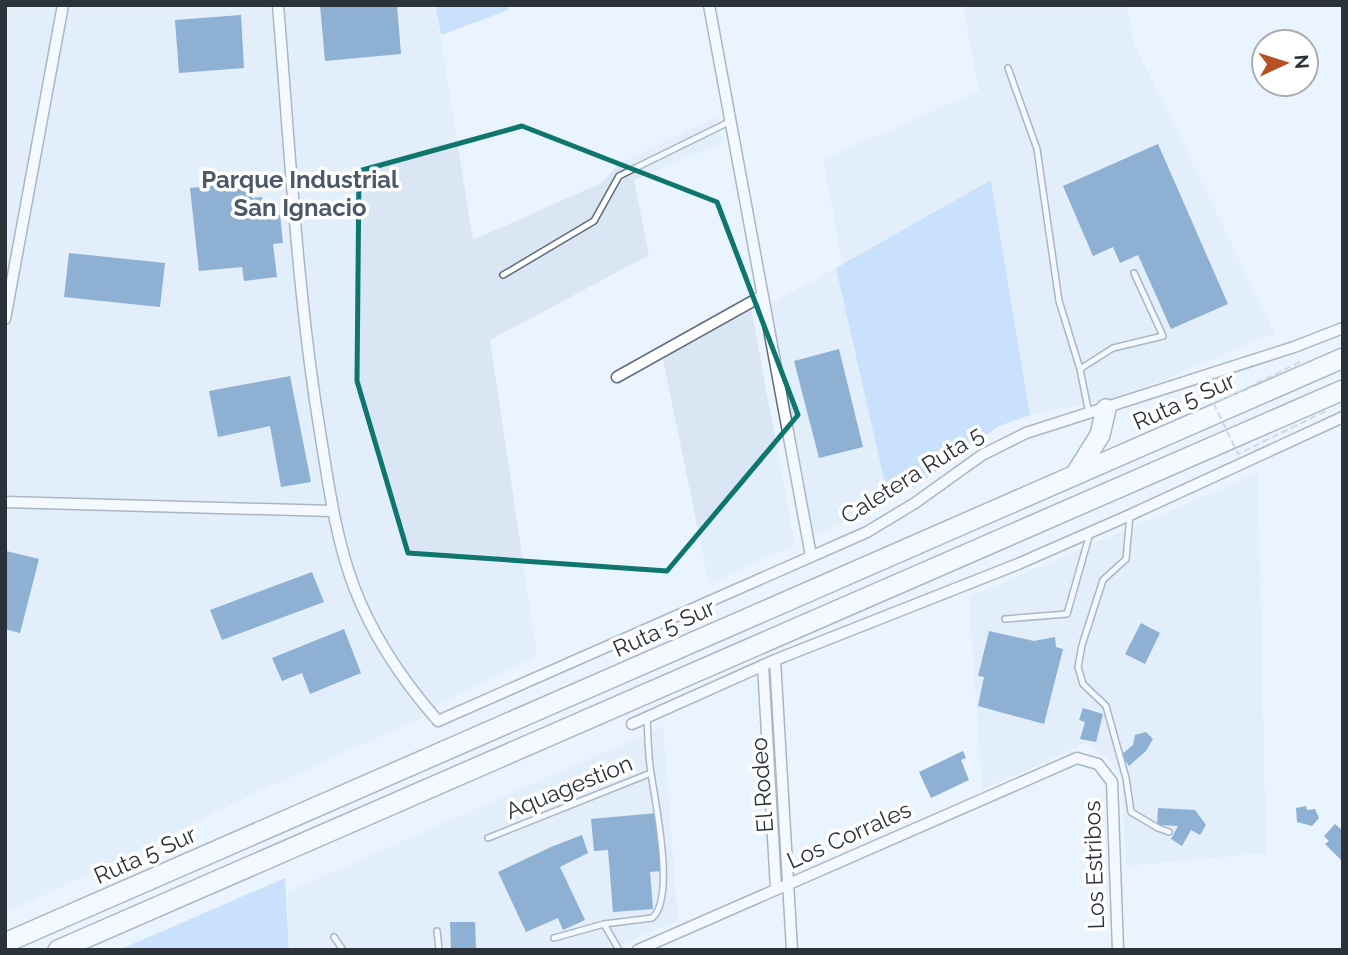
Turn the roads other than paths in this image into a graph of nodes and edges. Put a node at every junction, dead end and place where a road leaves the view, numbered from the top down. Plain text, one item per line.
1 (63, 5) edge
2 (278, 5) edge
3 (709, 5) edge
4 (1008, 68) dead end
5 (730, 122) junction
6 (1134, 272) dead end
7 (503, 275) dead end
8 (762, 296) junction
9 (5, 319) edge
10 (1343, 328) edge
11 (1343, 358) edge
12 (1080, 369) junction
13 (617, 377) dead end
14 (1343, 390) edge
15 (1098, 411) junction
16 (1343, 417) edge
17 (1075, 475) junction
18 (5, 502) edge
19 (332, 511) junction
20 (1130, 516) junction
21 (1090, 533) junction
22 (811, 556) junction
23 (1005, 619) dead end
24 (775, 660) junction
25 (763, 666) junction
26 (647, 717) junction
27 (632, 724) dead end
28 (1077, 758) joint
29 (651, 773) junction
30 (1169, 832) dead end
31 (488, 838) dead end
32 (789, 884) junction
33 (776, 889) junction
34 (604, 924) junction
35 (438, 931) dead end
36 (334, 937) dead end
37 (554, 938) dead end
38 (5, 943) edge
39 (58, 950) edge
40 (343, 950) edge
41 (439, 950) edge
42 (619, 950) edge
43 (638, 950) edge
44 (792, 950) edge
45 (1118, 950) edge

1 - 9 street
2 - 19 street
3 - 5 street
4 - 12 lane
5 - 7 lane
5 - 8 street
6 - 12 lane
8 - 13 street
8 - 22 street
10 - 15 street, Caletera Ruta 5
11 - 17 highway, Ruta 5 Sur
12 - 15 lane
14 - 39 highway
15 - 17 highway
15 - 22 street, Caletera Ruta 5
16 - 20 street
17 - 38 highway, Ruta 5 Sur
18 - 19 street
19 - 22 street, Caletera Ruta 5
20 - 21 street
20 - 30 lane
21 - 23 lane
21 - 24 street
24 - 25 street
24 - 32 street, El Rodeo
25 - 26 street
25 - 33 street, El Rodeo
26 - 27 street
26 - 29 lane, Aquagestion
28 - 32 street, Los Corrales
28 - 45 street, Los Estribos
29 - 31 lane, Aquagestion
29 - 34 lane
32 - 33 street, Los Corrales
32 - 44 street, El Rodeo
33 - 43 street, Los Corrales
34 - 37 lane
34 - 42 lane
35 - 41 lane
36 - 40 lane

